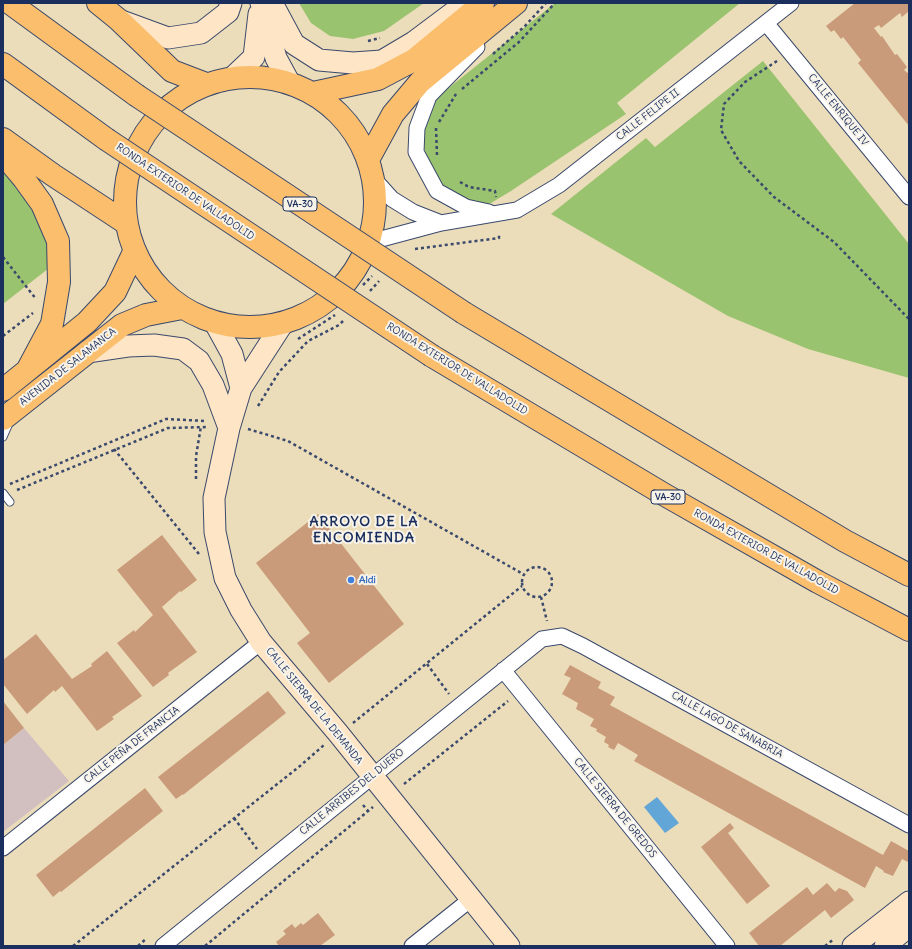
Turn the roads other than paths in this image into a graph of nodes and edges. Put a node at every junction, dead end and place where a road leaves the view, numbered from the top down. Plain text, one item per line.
1 (10, 3) edge
2 (98, 3) edge
3 (231, 3) edge
4 (260, 3) edge
5 (272, 3) edge
6 (466, 3) edge
7 (483, 3) edge
8 (516, 3) edge
9 (520, 3) edge
10 (791, 3) edge
11 (119, 20) junction
12 (766, 23) junction
13 (3, 64) edge
14 (234, 77) junction
15 (289, 82) junction
16 (206, 84) junction
17 (313, 93) junction
18 (3, 139) edge
19 (3, 154) edge
20 (368, 158) junction
21 (374, 179) junction
22 (909, 197) edge
23 (497, 214) junction
24 (126, 223) junction
25 (441, 223) junction
26 (370, 242) junction
27 (134, 252) junction
28 (182, 308) junction
29 (215, 323) junction
30 (284, 323) junction
31 (87, 352) junction
32 (28, 369) junction
33 (241, 388) junction
34 (3, 390) edge
35 (9, 414) edge
36 (236, 428) junction
37 (3, 437) edge
38 (4, 494) edge
39 (10, 502) dead end
40 (909, 575) edge
41 (909, 630) edge
42 (546, 638) joint
43 (261, 642) junction
44 (503, 670) junction
45 (372, 777) junction
46 (909, 825) edge
47 (3, 848) edge
48 (471, 899) junction
49 (909, 902) edge
50 (909, 926) edge
51 (163, 946) edge
52 (412, 946) edge
53 (509, 946) edge
54 (727, 946) edge
55 (853, 946) edge
56 (885, 946) edge

1 - 40 highway, VA-30, bridge
2 - 11 highway
3 - 11 street
4 - 14 street
4 - 15 street
5 - 6 street
7 - 17 highway
8 - 20 highway
9 - 23 street, CALLE FELIPE II
10 - 12 street, CALLE FELIPE II
11 - 16 highway
12 - 22 street, CALLE ENRIQUE IV
12 - 23 street, CALLE FELIPE II
13 - 41 highway, RONDA EXTERIOR DE VALLADOLID / VA-30, bridge
14 - 15 highway
14 - 16 highway
15 - 17 highway
16 - 24 highway
17 - 20 highway
18 - 24 highway
19 - 32 highway
20 - 21 highway
21 - 25 street
21 - 26 highway
23 - 25 street, CALLE FELIPE II
24 - 27 highway
25 - 26 street, CALLE FELIPE II
26 - 30 highway
27 - 28 highway
27 - 32 highway
28 - 29 highway
28 - 31 highway, AVENIDA DE SALAMANCA
29 - 30 highway
29 - 33 street
30 - 33 street, CALLE SIERRA DE LA DEMANDA
31 - 35 highway, AVENIDA DE SALAMANCA
31 - 36 street
32 - 34 highway
33 - 36 street, CALLE SIERRA DE LA DEMANDA
35 - 37 lane
36 - 43 street, CALLE SIERRA DE LA DEMANDA
38 - 39 lane
42 - 44 street, CALLE ARRIBES DEL DUERO
42 - 46 street, CALLE LAGO DE SANABRIA
43 - 45 street, CALLE SIERRA DE LA DEMANDA
43 - 47 street, CALLE PEÑA DE FRANCIA
44 - 45 street, CALLE ARRIBES DEL DUERO
44 - 54 street, CALLE SIERRA DE GREDOS
45 - 48 street, CALLE SIERRA DE LA DEMANDA
45 - 51 street, CALLE ARRIBES DEL DUERO
48 - 52 street
48 - 53 street, CALLE SIERRA DE LA DEMANDA
49 - 55 street
50 - 56 street

